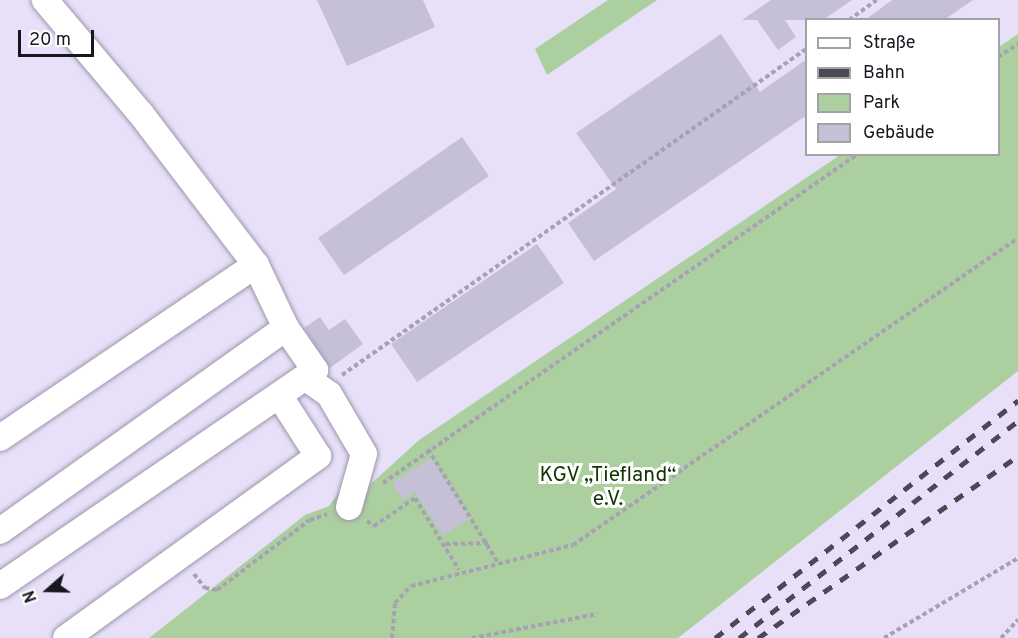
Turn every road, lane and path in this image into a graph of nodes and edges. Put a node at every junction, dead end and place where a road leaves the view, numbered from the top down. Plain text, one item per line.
1 (45, 0) edge
2 (877, 0) edge
3 (852, 18) edge
4 (1018, 44) edge
5 (805, 50) edge
6 (1000, 56) edge
7 (855, 156) edge
8 (1018, 237) edge
9 (256, 265) junction
10 (286, 328) junction
11 (311, 374) junction
12 (279, 395) junction
13 (0, 438) edge
14 (428, 449) junction
15 (349, 507) junction
16 (0, 531) edge
17 (490, 543) junction
18 (446, 544) junction
19 (180, 558) junction
20 (1018, 558) edge
21 (497, 561) junction
22 (459, 570) junction
23 (0, 586) edge
24 (598, 614) dead end
25 (1018, 620) edge
26 (510, 632) junction
27 (66, 638) edge
28 (392, 638) edge
29 (472, 638) edge
30 (512, 638) edge
31 (884, 638) edge
32 (1001, 638) edge

1 - 9 lane
2 - 3 path
4 - 6 path
5 - 11 path
7 - 14 path
8 - 21 path
9 - 10 lane
9 - 13 lane
10 - 11 lane
10 - 16 lane
11 - 12 lane
11 - 15 lane
12 - 19 lane
12 - 23 lane
14 - 15 path
14 - 17 path
15 - 18 path
15 - 19 path
17 - 18 path
17 - 21 path
18 - 22 path
19 - 27 lane
20 - 31 path
21 - 22 path
22 - 28 path
24 - 26 path
25 - 32 path
26 - 29 path
26 - 30 path

